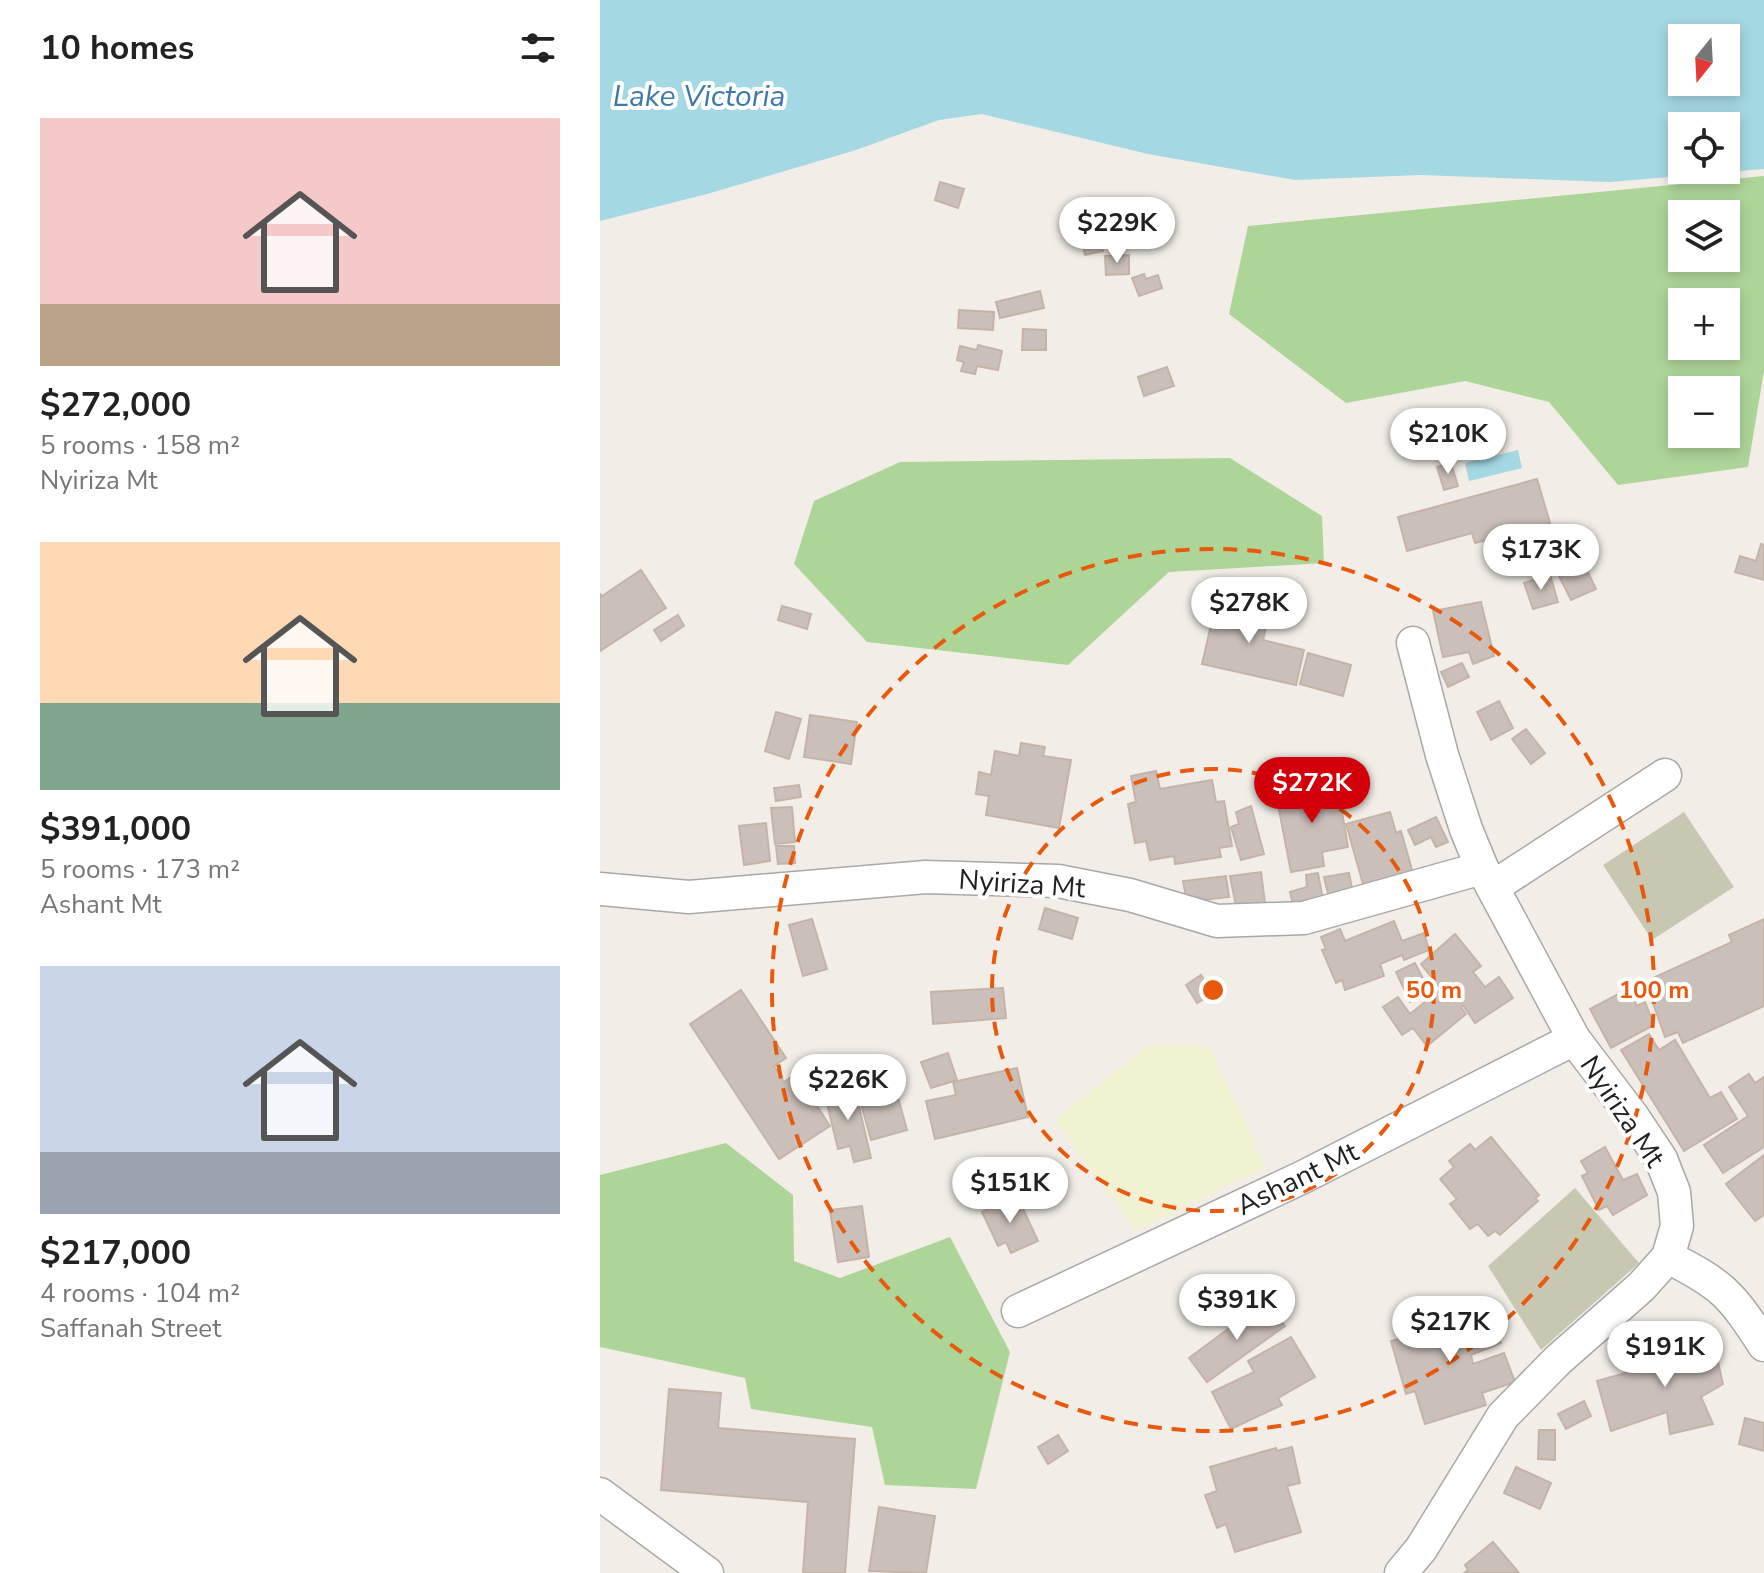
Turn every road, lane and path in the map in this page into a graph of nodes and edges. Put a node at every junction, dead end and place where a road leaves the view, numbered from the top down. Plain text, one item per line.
1 (1413, 643) dead end
2 (1665, 775) dead end
3 (1488, 878) junction
4 (600, 889) edge
5 (1574, 1039) junction
6 (1668, 1257) junction
7 (1018, 1311) dead end
8 (1764, 1345) edge
9 (600, 1494) edge
10 (707, 1573) edge
11 (1401, 1573) edge

1 - 3 street, Nyiriza Mt
2 - 3 street, Nyiriza Mt
3 - 4 street, Nyiriza Mt
3 - 5 street, Nyiriza Mt
5 - 6 street, Nyiriza Mt
5 - 7 street, Ashant Mt
6 - 8 street
6 - 11 street
9 - 10 street

